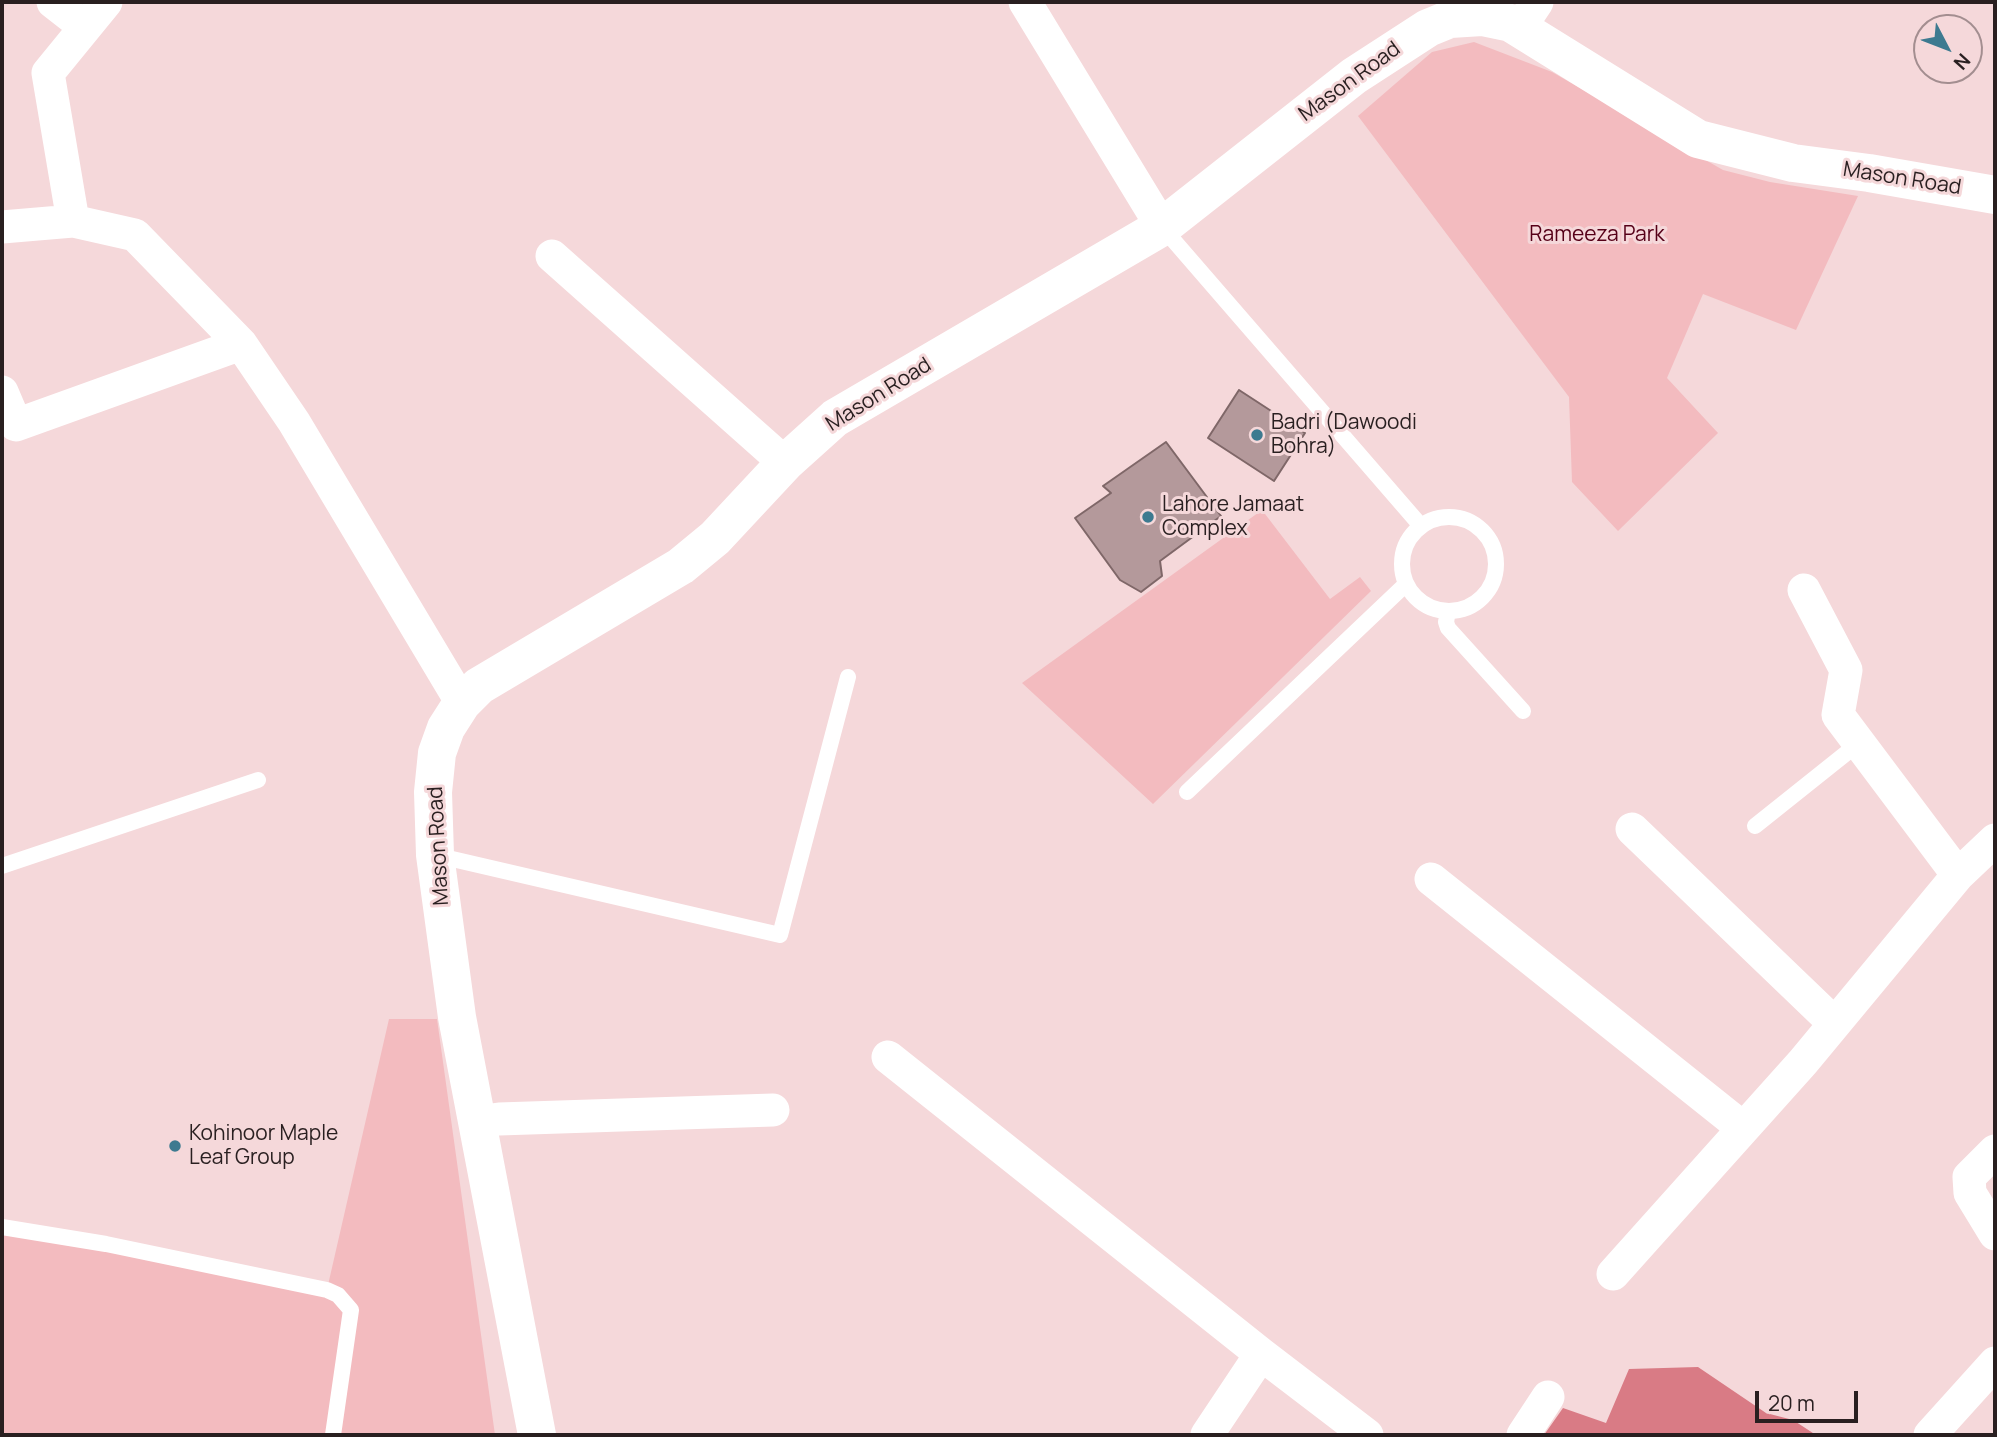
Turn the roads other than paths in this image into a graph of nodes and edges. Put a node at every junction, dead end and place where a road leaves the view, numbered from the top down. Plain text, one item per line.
1 (53, 2) edge
2 (1025, 2) edge
3 (96, 14) edge
4 (1420, 15) edge
5 (1528, 15) edge
6 (1995, 195) edge
7 (73, 221) junction
8 (2, 227) edge
9 (1162, 227) junction
10 (552, 256) dead end
11 (241, 344) junction
12 (2, 392) edge
13 (785, 463) junction
14 (1421, 526) junction
15 (1406, 584) junction
16 (1804, 590) dead end
17 (1448, 611) junction
18 (848, 677) dead end
19 (462, 703) junction
20 (1523, 711) dead end
21 (1860, 743) junction
22 (258, 780) dead end
23 (1187, 792) dead end
24 (1755, 826) dead end
25 (1632, 829) dead end
26 (1991, 854) edge
27 (435, 855) junction
28 (2, 866) edge
29 (1958, 876) junction
30 (1431, 879) dead end
31 (1835, 1023) junction
32 (888, 1057) dead end
33 (773, 1110) dead end
34 (477, 1122) junction
35 (1743, 1128) junction
36 (1995, 1151) edge
37 (2, 1227) edge
38 (1995, 1234) edge
39 (1613, 1274) dead end
40 (1261, 1354) junction
41 (1995, 1363) edge
42 (1548, 1397) dead end
43 (332, 1435) edge
44 (537, 1435) edge
45 (1207, 1435) edge
46 (1367, 1435) edge
47 (1523, 1435) edge
48 (1930, 1435) edge

1 - 3 street
2 - 9 street
3 - 7 street
4 - 5 street, Mason Road
4 - 9 street, Mason Road
5 - 6 street, Mason Road
7 - 8 street
7 - 11 street
9 - 13 street, Mason Road
9 - 14 lane
10 - 13 street
11 - 12 street
11 - 19 street
13 - 19 street, Mason Road
14 - 15 lane
14 - 17 lane
15 - 17 lane
15 - 23 lane
16 - 21 street
17 - 20 lane
18 - 27 lane
19 - 27 street, Mason Road
21 - 24 lane
21 - 29 street
22 - 28 lane
25 - 31 street
26 - 29 street
27 - 34 street, Mason Road
29 - 31 street
30 - 35 street
31 - 35 street
32 - 40 street
33 - 34 street
34 - 44 street, Mason Road
35 - 39 street
36 - 38 street
37 - 43 lane
40 - 45 street
40 - 46 street
41 - 48 street
42 - 47 street

